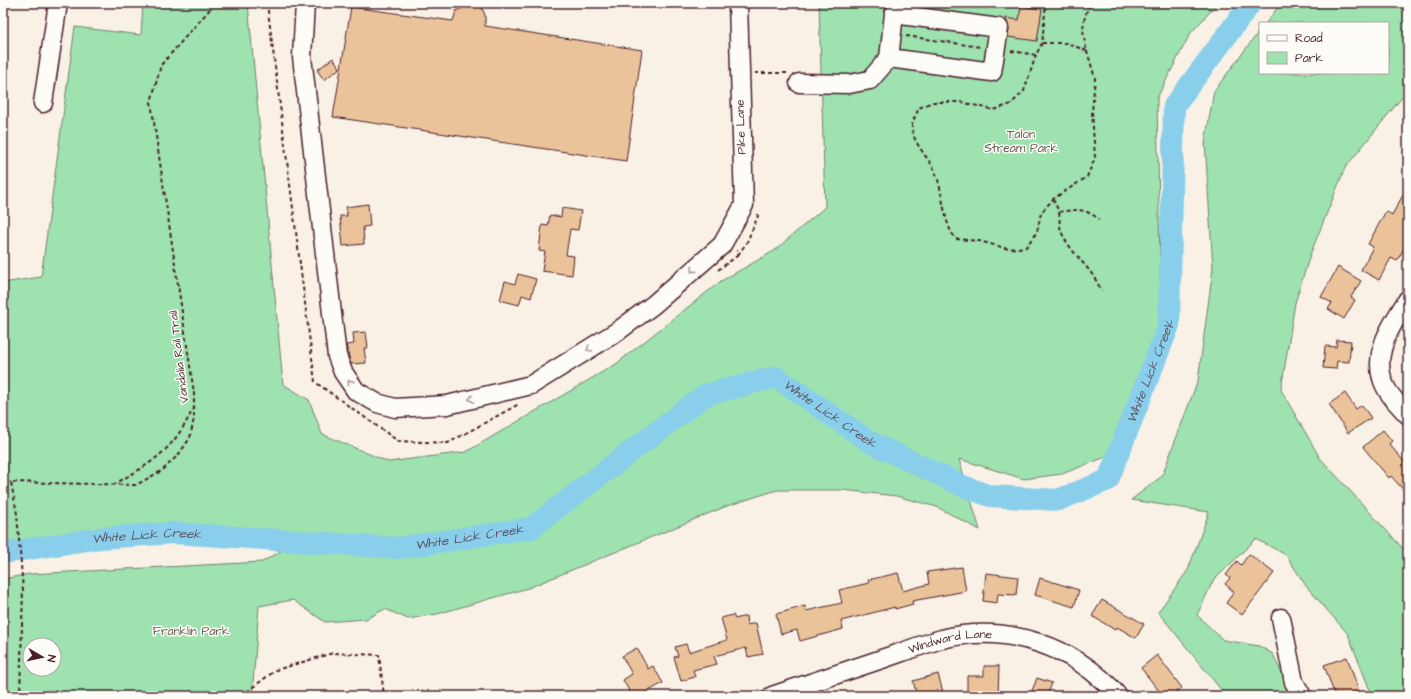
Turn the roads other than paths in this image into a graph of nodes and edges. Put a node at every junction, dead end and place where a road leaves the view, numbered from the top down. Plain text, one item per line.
1 (58, 3) edge
2 (305, 3) edge
3 (738, 3) edge
4 (889, 58) junction
5 (799, 83) dead end
6 (43, 103) dead end
7 (1408, 299) edge
8 (1408, 415) edge
9 (1281, 618) dead end
10 (772, 696) edge
11 (1118, 696) edge
12 (1302, 696) edge

1 - 6 street
3 -> 2 street, Pike Lane
4 - 4 street
4 - 5 street
7 - 8 street
9 - 12 street
10 - 11 street, Windward Lane

